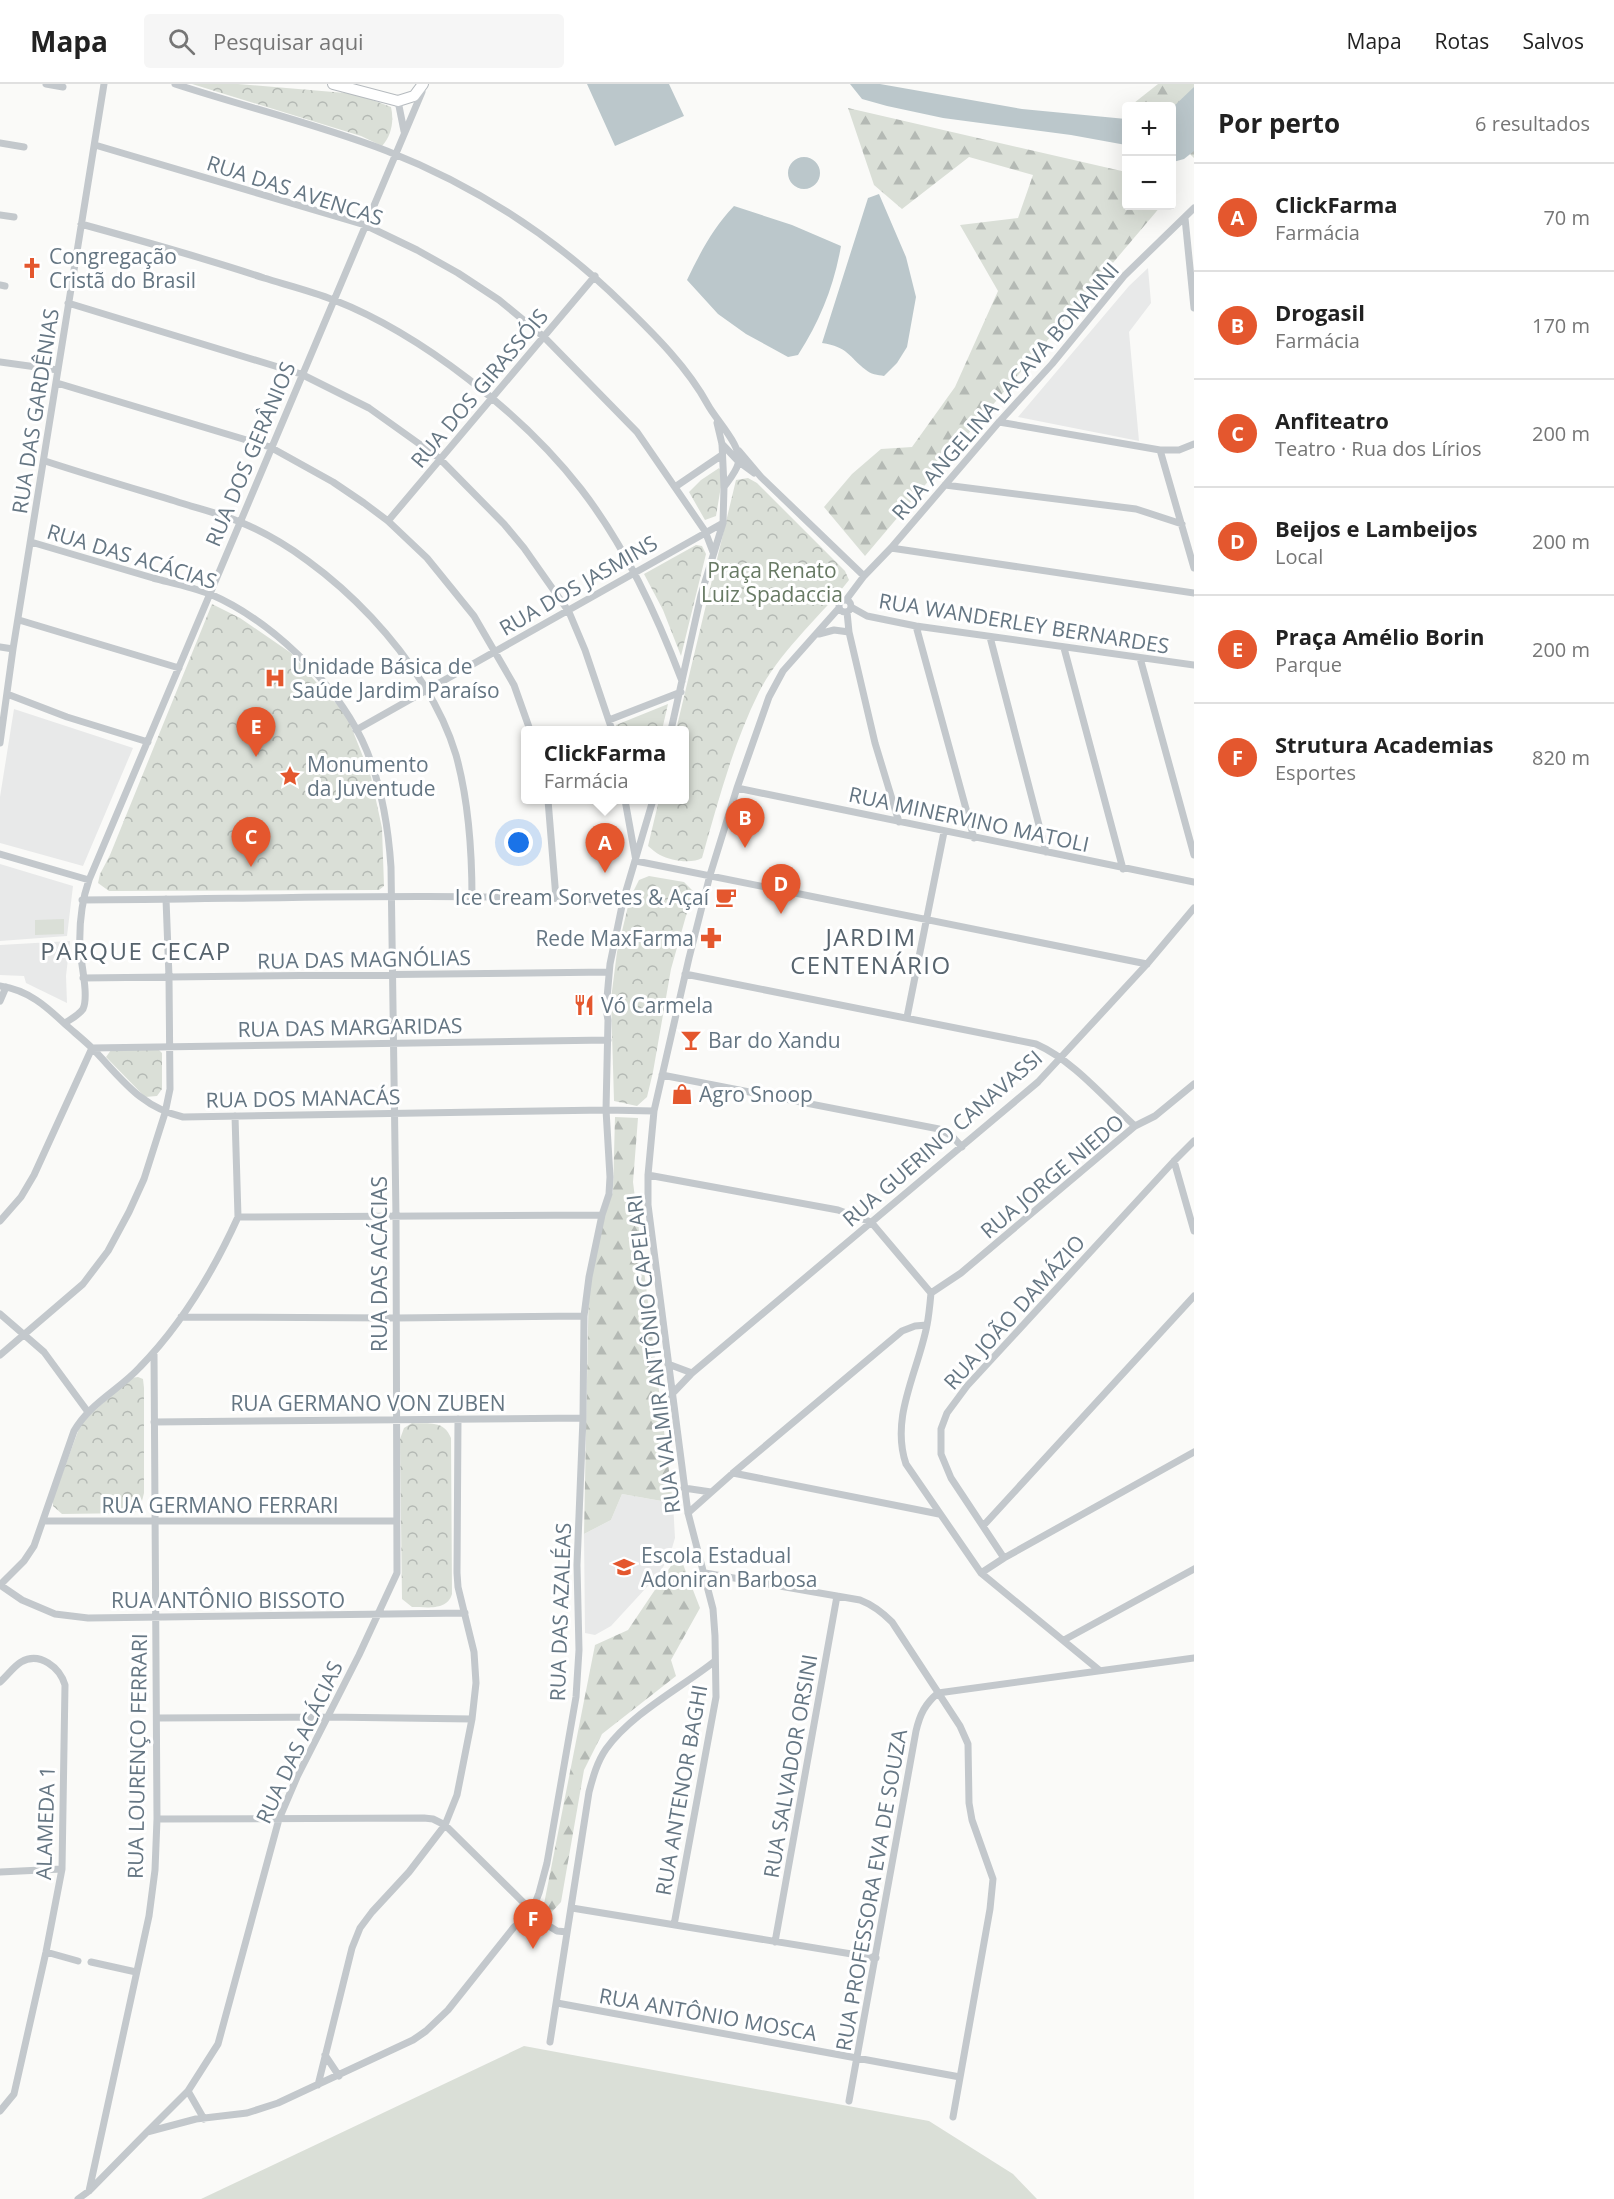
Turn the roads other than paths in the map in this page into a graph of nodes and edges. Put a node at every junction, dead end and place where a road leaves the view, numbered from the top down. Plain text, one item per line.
1 (46, 84) edge
2 (104, 84) edge
3 (175, 84) edge
4 (333, 84) edge
5 (378, 84) edge
6 (424, 84) edge
7 (63, 87) dead end
8 (393, 99) junction
9 (404, 131) junction
10 (0, 143) edge
11 (95, 145) junction
12 (24, 147) dead end
13 (396, 155) junction
14 (1194, 208) edge
15 (0, 215) edge
16 (14, 217) dead end
17 (1185, 218) junction
18 (81, 224) junction
19 (365, 225) junction
20 (1194, 225) edge
21 (1186, 229) junction
22 (595, 276) junction
23 (334, 300) junction
24 (68, 303) junction
25 (1194, 308) edge
26 (544, 337) junction
27 (0, 362) edge
28 (58, 370) junction
29 (302, 374) junction
30 (57, 383) junction
31 (491, 399) junction
32 (717, 420) junction
33 (999, 422) junction
34 (722, 444) junction
35 (1194, 444) edge
36 (270, 447) junction
37 (738, 450) junction
38 (1160, 450) junction
39 (723, 455) junction
40 (439, 458) junction
41 (45, 461) junction
42 (739, 462) junction
43 (761, 477) junction
44 (945, 485) junction
45 (675, 487) junction
46 (724, 487) junction
47 (239, 521) junction
48 (388, 521) junction
49 (723, 523) junction
50 (1182, 524) junction
51 (705, 531) junction
52 (31, 542) junction
53 (891, 548) junction
54 (713, 552) junction
55 (1192, 555) edge
56 (1194, 567) edge
57 (634, 572) junction
58 (864, 576) junction
59 (1194, 593) edge
60 (210, 594) junction
61 (846, 600) junction
62 (839, 608) junction
63 (849, 610) junction
64 (569, 612) junction
65 (19, 620) junction
66 (915, 626) junction
67 (849, 632) junction
68 (816, 635) junction
69 (990, 637) junction
70 (0, 646) edge
71 (13, 648) junction
72 (1064, 648) junction
73 (496, 651) junction
74 (1140, 658) junction
75 (1194, 665) edge
76 (179, 668) junction
77 (682, 681) junction
78 (425, 690) junction
79 (681, 693) junction
80 (7, 694) junction
81 (609, 720) junction
82 (529, 726) edge
83 (611, 726) edge
84 (672, 726) edge
85 (356, 730) junction
86 (148, 742) junction
87 (0, 743) edge
88 (737, 788) junction
89 (548, 804) edge
90 (626, 804) edge
91 (652, 804) edge
92 (899, 822) junction
93 (944, 832) junction
94 (974, 838) junction
95 (1046, 852) junction
96 (0, 854) edge
97 (1194, 855) edge
98 (636, 861) junction
99 (1123, 868) junction
100 (710, 875) junction
101 (89, 880) junction
102 (1194, 882) edge
103 (393, 897) junction
104 (472, 898) junction
105 (556, 898) junction
106 (166, 899) junction
107 (82, 900) junction
108 (623, 901) junction
109 (1194, 908) edge
110 (927, 920) junction
111 (1147, 964) junction
112 (609, 972) junction
113 (685, 974) junction
114 (392, 976) junction
115 (169, 977) junction
116 (83, 978) junction
117 (3, 987) edge
118 (0, 1001) edge
119 (907, 1017) junction
120 (65, 1023) junction
121 (608, 1040) junction
122 (393, 1042) junction
123 (170, 1046) junction
124 (92, 1048) junction
125 (1060, 1058) junction
126 (662, 1075) junction
127 (1194, 1084) edge
128 (606, 1110) junction
129 (654, 1111) junction
130 (165, 1113) junction
131 (393, 1113) junction
132 (235, 1116) junction
133 (1135, 1126) junction
134 (1194, 1141) edge
135 (962, 1147) junction
136 (1174, 1161) junction
137 (648, 1175) junction
138 (602, 1215) junction
139 (238, 1217) junction
140 (396, 1217) junction
141 (0, 1221) edge
142 (871, 1222) junction
143 (1194, 1231) edge
144 (931, 1293) junction
145 (1194, 1296) edge
146 (0, 1314) edge
147 (584, 1316) junction
148 (181, 1317) junction
149 (396, 1318) junction
150 (927, 1325) junction
151 (23, 1334) junction
152 (154, 1352) junction
153 (0, 1355) edge
154 (668, 1364) junction
155 (692, 1373) junction
156 (671, 1395) junction
157 (88, 1412) junction
158 (583, 1418) junction
159 (397, 1419) junction
160 (458, 1419) junction
161 (154, 1422) junction
162 (1194, 1452) edge
163 (733, 1473) junction
164 (684, 1488) junction
165 (711, 1492) junction
166 (688, 1513) junction
167 (939, 1514) junction
168 (43, 1521) junction
169 (397, 1521) junction
170 (155, 1522) junction
171 (983, 1526) junction
172 (1004, 1558) junction
173 (1194, 1569) edge
174 (705, 1573) junction
175 (981, 1573) junction
176 (0, 1585) edge
177 (837, 1596) junction
178 (465, 1613) junction
179 (378, 1616) junction
180 (155, 1617) junction
181 (1064, 1640) junction
182 (1194, 1658) edge
183 (715, 1661) junction
184 (1099, 1670) junction
185 (0, 1682) edge
186 (938, 1693) junction
187 (327, 1717) junction
188 (157, 1718) junction
189 (472, 1719) junction
190 (157, 1819) junction
191 (279, 1819) junction
192 (446, 1825) junction
193 (62, 1869) junction
194 (0, 1872) edge
195 (572, 1908) junction
196 (532, 1911) junction
197 (674, 1925) junction
198 (567, 1932) junction
199 (775, 1942) junction
200 (46, 1952) junction
201 (876, 1958) junction
202 (78, 1961) dead end
203 (91, 1962) dead end
204 (136, 1972) junction
205 (557, 2003) junction
206 (550, 2042) dead end
207 (325, 2055) junction
208 (858, 2058) junction
209 (339, 2076) junction
210 (960, 2077) junction
211 (318, 2085) junction
212 (188, 2091) junction
213 (849, 2100) dead end
214 (0, 2111) edge
215 (953, 2117) dead end
216 (204, 2119) junction
217 (147, 2132) junction
218 (89, 2191) junction
219 (78, 2199) edge

1 - 7 street
2 - 11 street, RUA DAS GARDÊNIAS
3 - 13 street
4 - 8 main road
5 - 8 main road
6 - 8 main road
6 - 9 street, RUA DOS GERÂNIOS
8 - 9 street, RUA DOS GERÂNIOS
9 - 13 street, RUA DOS GERÂNIOS
10 - 12 street
11 - 18 street, RUA DAS GARDÊNIAS
11 - 19 street, RUA DAS AVENCAS
13 - 19 street, RUA DOS GERÂNIOS
13 - 22 street
14 - 17 street, RUA ANGELINA LACAVA BONANNI
15 - 16 street
17 - 21 street
17 - 33 street, RUA ANGELINA LACAVA BONANNI
18 - 23 street
18 - 24 street, RUA DAS GARDÊNIAS
19 - 23 street, RUA DOS GERÂNIOS
19 - 26 street, RUA DAS AVENCAS
20 - 21 street
21 - 25 street
22 - 26 street, RUA DOS GIRASSÓIS
22 - 32 street
23 - 29 street, RUA DOS GERÂNIOS
23 - 31 street
24 - 28 street, RUA DAS GARDÊNIAS
24 - 29 street
26 - 31 street, RUA DOS GIRASSÓIS
26 - 45 street, RUA DAS AVENCAS
27 - 28 street
28 - 30 street, RUA DAS GARDÊNIAS
29 - 36 street, RUA DOS GERÂNIOS
29 - 40 street
30 - 36 street
30 - 41 street, RUA DAS GARDÊNIAS
31 - 40 street, RUA DOS GIRASSÓIS
31 - 57 street
32 - 34 street
32 - 37 street
33 - 38 street
33 - 44 street, RUA ANGELINA LACAVA BONANNI
34 - 39 street
34 - 42 street
35 - 38 street
36 - 47 street, RUA DOS GERÂNIOS
36 - 48 street
37 - 42 street
37 - 43 street
38 - 50 street
39 - 45 street
39 - 46 street
40 - 48 street, RUA DOS GIRASSÓIS
40 - 64 street
41 - 47 street
41 - 52 street, RUA DAS GARDÊNIAS
42 - 43 street
42 - 46 street
43 - 58 street
44 - 50 street
44 - 53 street, RUA ANGELINA LACAVA BONANNI
45 - 51 street, RUA DAS AVENCAS
46 - 49 street
47 - 60 street, RUA DOS GERÂNIOS
47 - 78 street
48 - 73 street
49 - 51 street, RUA DOS JASMINS
49 - 54 street
50 - 55 street
51 - 54 street, RUA DAS AVENCAS
51 - 57 street, RUA DOS JASMINS
52 - 60 street, RUA DAS ACÁCIAS
52 - 65 street, RUA DAS GARDÊNIAS
53 - 58 street, RUA ANGELINA LACAVA BONANNI
53 - 59 street
54 - 77 street
55 - 56 street
57 - 64 street, RUA DOS JASMINS
57 - 77 street
58 - 61 street, RUA ANGELINA LACAVA BONANNI
60 - 76 street, RUA DOS GERÂNIOS
60 - 85 street, RUA DAS ACÁCIAS
61 - 62 street, RUA VALMIR ANTÔNIO CAPELARI
61 - 63 street
62 - 63 street
62 - 68 street, RUA VALMIR ANTÔNIO CAPELARI
63 - 66 street, RUA WANDERLEY BERNARDES
63 - 67 street
64 - 73 street, RUA DOS JASMINS
64 - 81 street
65 - 71 street, RUA DAS GARDÊNIAS
65 - 76 street
66 - 69 street, RUA WANDERLEY BERNARDES
66 - 94 street
67 - 68 street
67 - 92 street
68 - 88 street, RUA VALMIR ANTÔNIO CAPELARI
69 - 72 street, RUA WANDERLEY BERNARDES
69 - 95 street
70 - 71 street
71 - 80 street, RUA DAS GARDÊNIAS
72 - 74 street, RUA WANDERLEY BERNARDES
72 - 99 street
73 - 78 street, RUA DOS JASMINS
73 - 82 street
74 - 75 street, RUA WANDERLEY BERNARDES
74 - 97 street
76 - 86 street, RUA DOS GERÂNIOS
77 - 79 street
78 - 85 street, RUA DOS JASMINS
78 - 104 street
79 - 81 street
79 - 84 street
80 - 86 street
80 - 87 street, RUA DAS GARDÊNIAS
81 - 83 street
85 - 103 street, RUA DAS ACÁCIAS
86 - 101 street, RUA DOS GERÂNIOS
88 - 92 street, RUA MINERVINO MATOLI
88 - 100 street, RUA VALMIR ANTÔNIO CAPELARI
89 - 105 street
90 - 98 street
91 - 98 street, RUA DAS AZALÉAS
92 - 93 street, RUA MINERVINO MATOLI
93 - 94 street, RUA MINERVINO MATOLI
93 - 110 street
94 - 95 street, RUA MINERVINO MATOLI
95 - 99 street, RUA MINERVINO MATOLI
96 - 101 street
98 - 100 street
98 - 108 street, RUA DAS AZALÉAS
99 - 102 street, RUA MINERVINO MATOLI
100 - 110 street
100 - 113 street, RUA VALMIR ANTÔNIO CAPELARI
101 - 107 street, RUA DOS GERÂNIOS
103 - 104 street
103 - 106 street
103 - 114 street, RUA DAS ACÁCIAS
104 - 105 street
105 - 108 street
106 - 107 street
106 - 115 street
107 - 116 street, RUA DOS GERÂNIOS
108 - 112 street, RUA DAS AZALÉAS
109 - 111 street, RUA GUERINO CANAVASSI
110 - 111 street
110 - 119 street
111 - 125 street, RUA GUERINO CANAVASSI
112 - 114 street, RUA DAS MAGNÓLIAS
112 - 121 street, RUA DAS AZALÉAS
113 - 119 street
113 - 126 street, RUA VALMIR ANTÔNIO CAPELARI
114 - 115 street, RUA DAS MAGNÓLIAS
114 - 122 street, RUA DAS ACÁCIAS
115 - 116 street, RUA DAS MAGNÓLIAS
115 - 123 street
116 - 120 street, RUA DOS GERÂNIOS
117 - 118 street
117 - 120 street, RUA DOS MANACÁS
119 - 125 street
120 - 124 street, RUA DOS MANACÁS
121 - 122 street, RUA DAS MARGARIDAS
121 - 128 street, RUA DAS AZALÉAS
122 - 123 street, RUA DAS MARGARIDAS
122 - 131 street, RUA DAS ACÁCIAS
123 - 124 street, RUA DAS MARGARIDAS
123 - 130 street
124 - 130 street, RUA DOS MANACÁS
124 - 141 street
125 - 133 street
125 - 135 street, RUA GUERINO CANAVASSI
126 - 129 street, RUA VALMIR ANTÔNIO CAPELARI
126 - 135 street
127 - 133 street, RUA JORGE NIEDO
128 - 129 street, RUA DOS MANACÁS
128 - 131 street, RUA DOS MANACÁS
128 - 138 street, RUA DAS AZALÉAS
129 - 137 street, RUA VALMIR ANTÔNIO CAPELARI
130 - 132 street, RUA DOS MANACÁS
130 - 151 street
131 - 132 street, RUA DOS MANACÁS
131 - 140 street, RUA DAS ACÁCIAS
132 - 139 street
133 - 144 street, RUA JORGE NIEDO
134 - 136 street, RUA JOÃO DAMÁZIO
135 - 142 street, RUA GUERINO CANAVASSI
136 - 143 street
136 - 171 street, RUA JOÃO DAMÁZIO
137 - 142 street
137 - 154 street, RUA VALMIR ANTÔNIO CAPELARI
138 - 140 street
138 - 147 street, RUA DAS AZALÉAS
139 - 140 street
139 - 148 street
140 - 149 street, RUA DAS ACÁCIAS
142 - 144 street
142 - 155 street, RUA GUERINO CANAVASSI
144 - 150 street
145 - 171 street
146 - 151 street
147 - 149 street
147 - 158 street, RUA DAS AZALÉAS
148 - 149 street
148 - 152 street
149 - 159 street, RUA DAS ACÁCIAS
150 - 163 street
150 - 167 street
151 - 153 street
151 - 157 street
152 - 157 street
152 - 161 street, RUA LOURENÇO FERRARI
154 - 155 street
154 - 156 street, RUA VALMIR ANTÔNIO CAPELARI
155 - 156 street, RUA GUERINO CANAVASSI
156 - 164 street, RUA VALMIR ANTÔNIO CAPELARI
157 - 168 street
158 - 160 street, RUA GERMANO VON ZUBEN
158 - 196 street, RUA DAS AZALÉAS
159 - 160 street, RUA GERMANO VON ZUBEN
159 - 161 street, RUA GERMANO VON ZUBEN
159 - 169 street, RUA DAS ACÁCIAS
160 - 178 street
161 - 170 street, RUA LOURENÇO FERRARI
162 - 172 street
163 - 165 street
163 - 167 street
164 - 165 street
164 - 166 street, RUA VALMIR ANTÔNIO CAPELARI
165 - 166 street
166 - 174 street, RUA VALMIR ANTÔNIO CAPELARI
167 - 175 street
168 - 170 street, RUA GERMANO FERRARI
168 - 176 street
169 - 170 street, RUA GERMANO FERRARI
169 - 179 street, RUA DAS ACÁCIAS
170 - 180 street, RUA LOURENÇO FERRARI
171 - 172 street, RUA JOÃO DAMÁZIO
172 - 175 street
173 - 181 street
174 - 177 street
174 - 183 street, RUA VALMIR ANTÔNIO CAPELARI
175 - 181 street
176 - 180 street, RUA ANTÔNIO BISSOTO
177 - 186 street
177 - 199 street, RUA SALVADOR ORSINI
178 - 179 street, RUA ANTÔNIO BISSOTO
178 - 189 street
179 - 180 street, RUA ANTÔNIO BISSOTO
179 - 187 street, RUA DAS ACÁCIAS
180 - 188 street, RUA LOURENÇO FERRARI
181 - 184 street
182 - 184 street
183 - 195 street
183 - 197 street, RUA ANTENOR BAGHI
184 - 186 street
185 - 193 street, ALAMEDA 1
186 - 201 street, RUA PROFESSORA EVA DE SOUZA
186 - 210 street
187 - 188 street
187 - 189 street
187 - 191 street, RUA DAS ACÁCIAS
188 - 190 street, RUA LOURENÇO FERRARI
189 - 192 street
190 - 191 street
190 - 204 street, RUA LOURENÇO FERRARI
191 - 192 street
191 - 212 street, RUA DAS ACÁCIAS
192 - 196 street
192 - 207 street
193 - 194 street
193 - 200 street, ALAMEDA 1
195 - 197 street
195 - 198 street
196 - 198 street
196 - 209 street, RUA DAS AZALÉAS
197 - 199 street
198 - 205 street
199 - 201 street
200 - 202 street
200 - 214 street, ALAMEDA 1
201 - 208 street, RUA PROFESSORA EVA DE SOUZA
203 - 204 street
204 - 218 street, RUA LOURENÇO FERRARI
205 - 206 street
205 - 208 street, RUA ANTÔNIO MOSCA
207 - 209 street
207 - 211 street
208 - 210 street, RUA ANTÔNIO MOSCA
208 - 213 street, RUA PROFESSORA EVA DE SOUZA
209 - 211 street, RUA DAS AZALÉAS
210 - 215 street
211 - 216 street, RUA DAS AZALÉAS
212 - 216 street
212 - 217 street, RUA DAS ACÁCIAS
216 - 217 street, RUA DAS AZALÉAS
217 - 218 street
218 - 219 street

